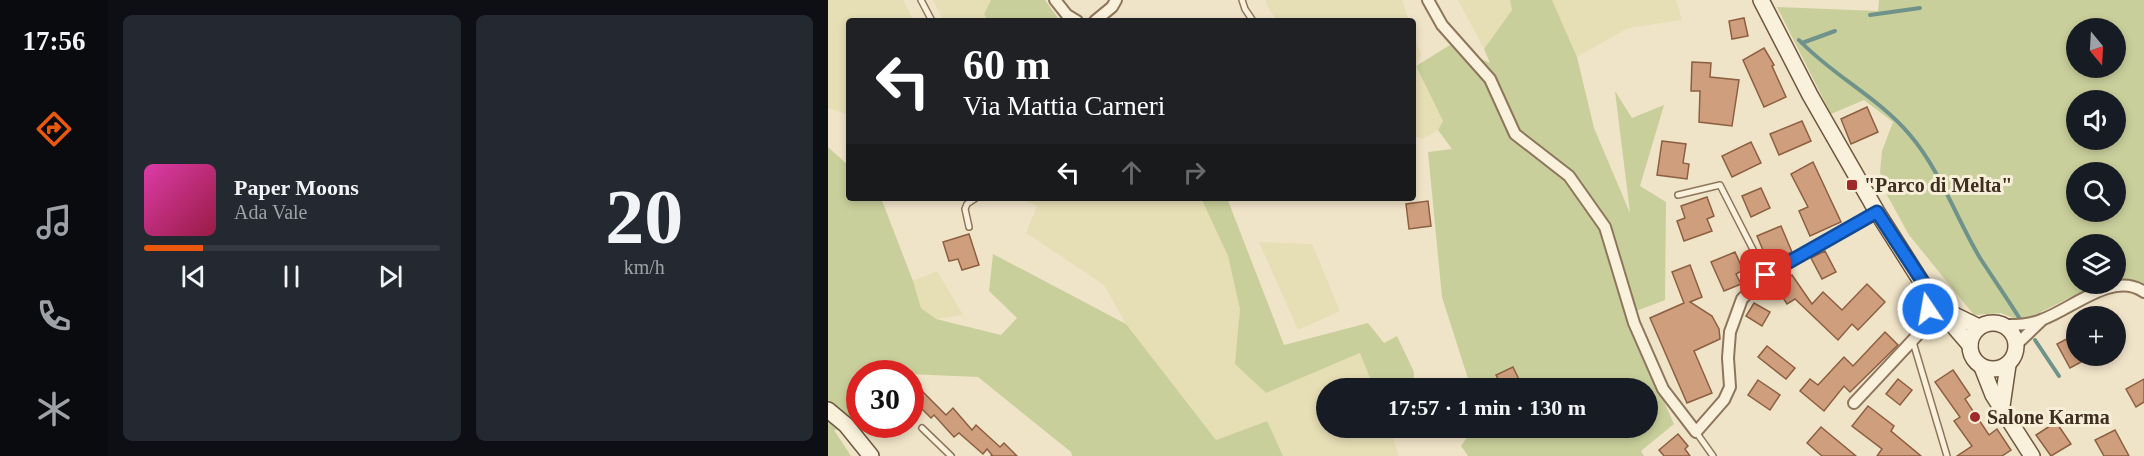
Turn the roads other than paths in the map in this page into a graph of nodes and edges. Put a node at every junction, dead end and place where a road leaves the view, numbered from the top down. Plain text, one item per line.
1 (921, 0) edge
2 (1055, 0) edge
3 (1116, 0) edge
4 (1242, 0) edge
5 (1428, 0) edge
6 (1761, 0) edge
7 (930, 18) edge
8 (1072, 18) edge
9 (1099, 18) edge
10 (1250, 18) edge
11 (1678, 195) dead end
12 (973, 201) edge
13 (1877, 212) junction
14 (969, 227) dead end
15 (1766, 275) junction
16 (2144, 292) edge
17 (1930, 293) junction
18 (1938, 308) junction
19 (2041, 321) junction
20 (2005, 325) junction
21 (1979, 327) junction
22 (1912, 340) junction
23 (2017, 344) junction
24 (1970, 345) junction
25 (2008, 365) junction
26 (1982, 367) junction
27 (1854, 403) dead end
28 (2002, 406) junction
29 (828, 410) edge
30 (924, 430) edge
31 (1696, 432) junction
32 (871, 456) edge
33 (951, 456) edge
34 (1713, 456) edge
35 (1947, 456) edge
36 (2032, 456) edge

1 - 7 lane
2 - 8 street
3 - 9 street
4 - 10 lane
5 - 31 street
6 - 13 street
11 - 15 lane
12 - 14 lane
13 - 15 street
13 - 17 street
15 - 31 street
16 - 19 street
17 - 18 street
17 - 22 street
18 - 21 street
18 - 24 street
19 - 20 street
19 - 23 street
20 - 21 street
20 - 23 street
21 - 24 street
22 - 27 street
22 - 35 lane
23 - 25 street
24 - 26 street
25 - 26 street
25 - 28 street
26 - 28 street
28 - 36 street
29 - 32 street
30 - 33 lane
31 - 34 lane

